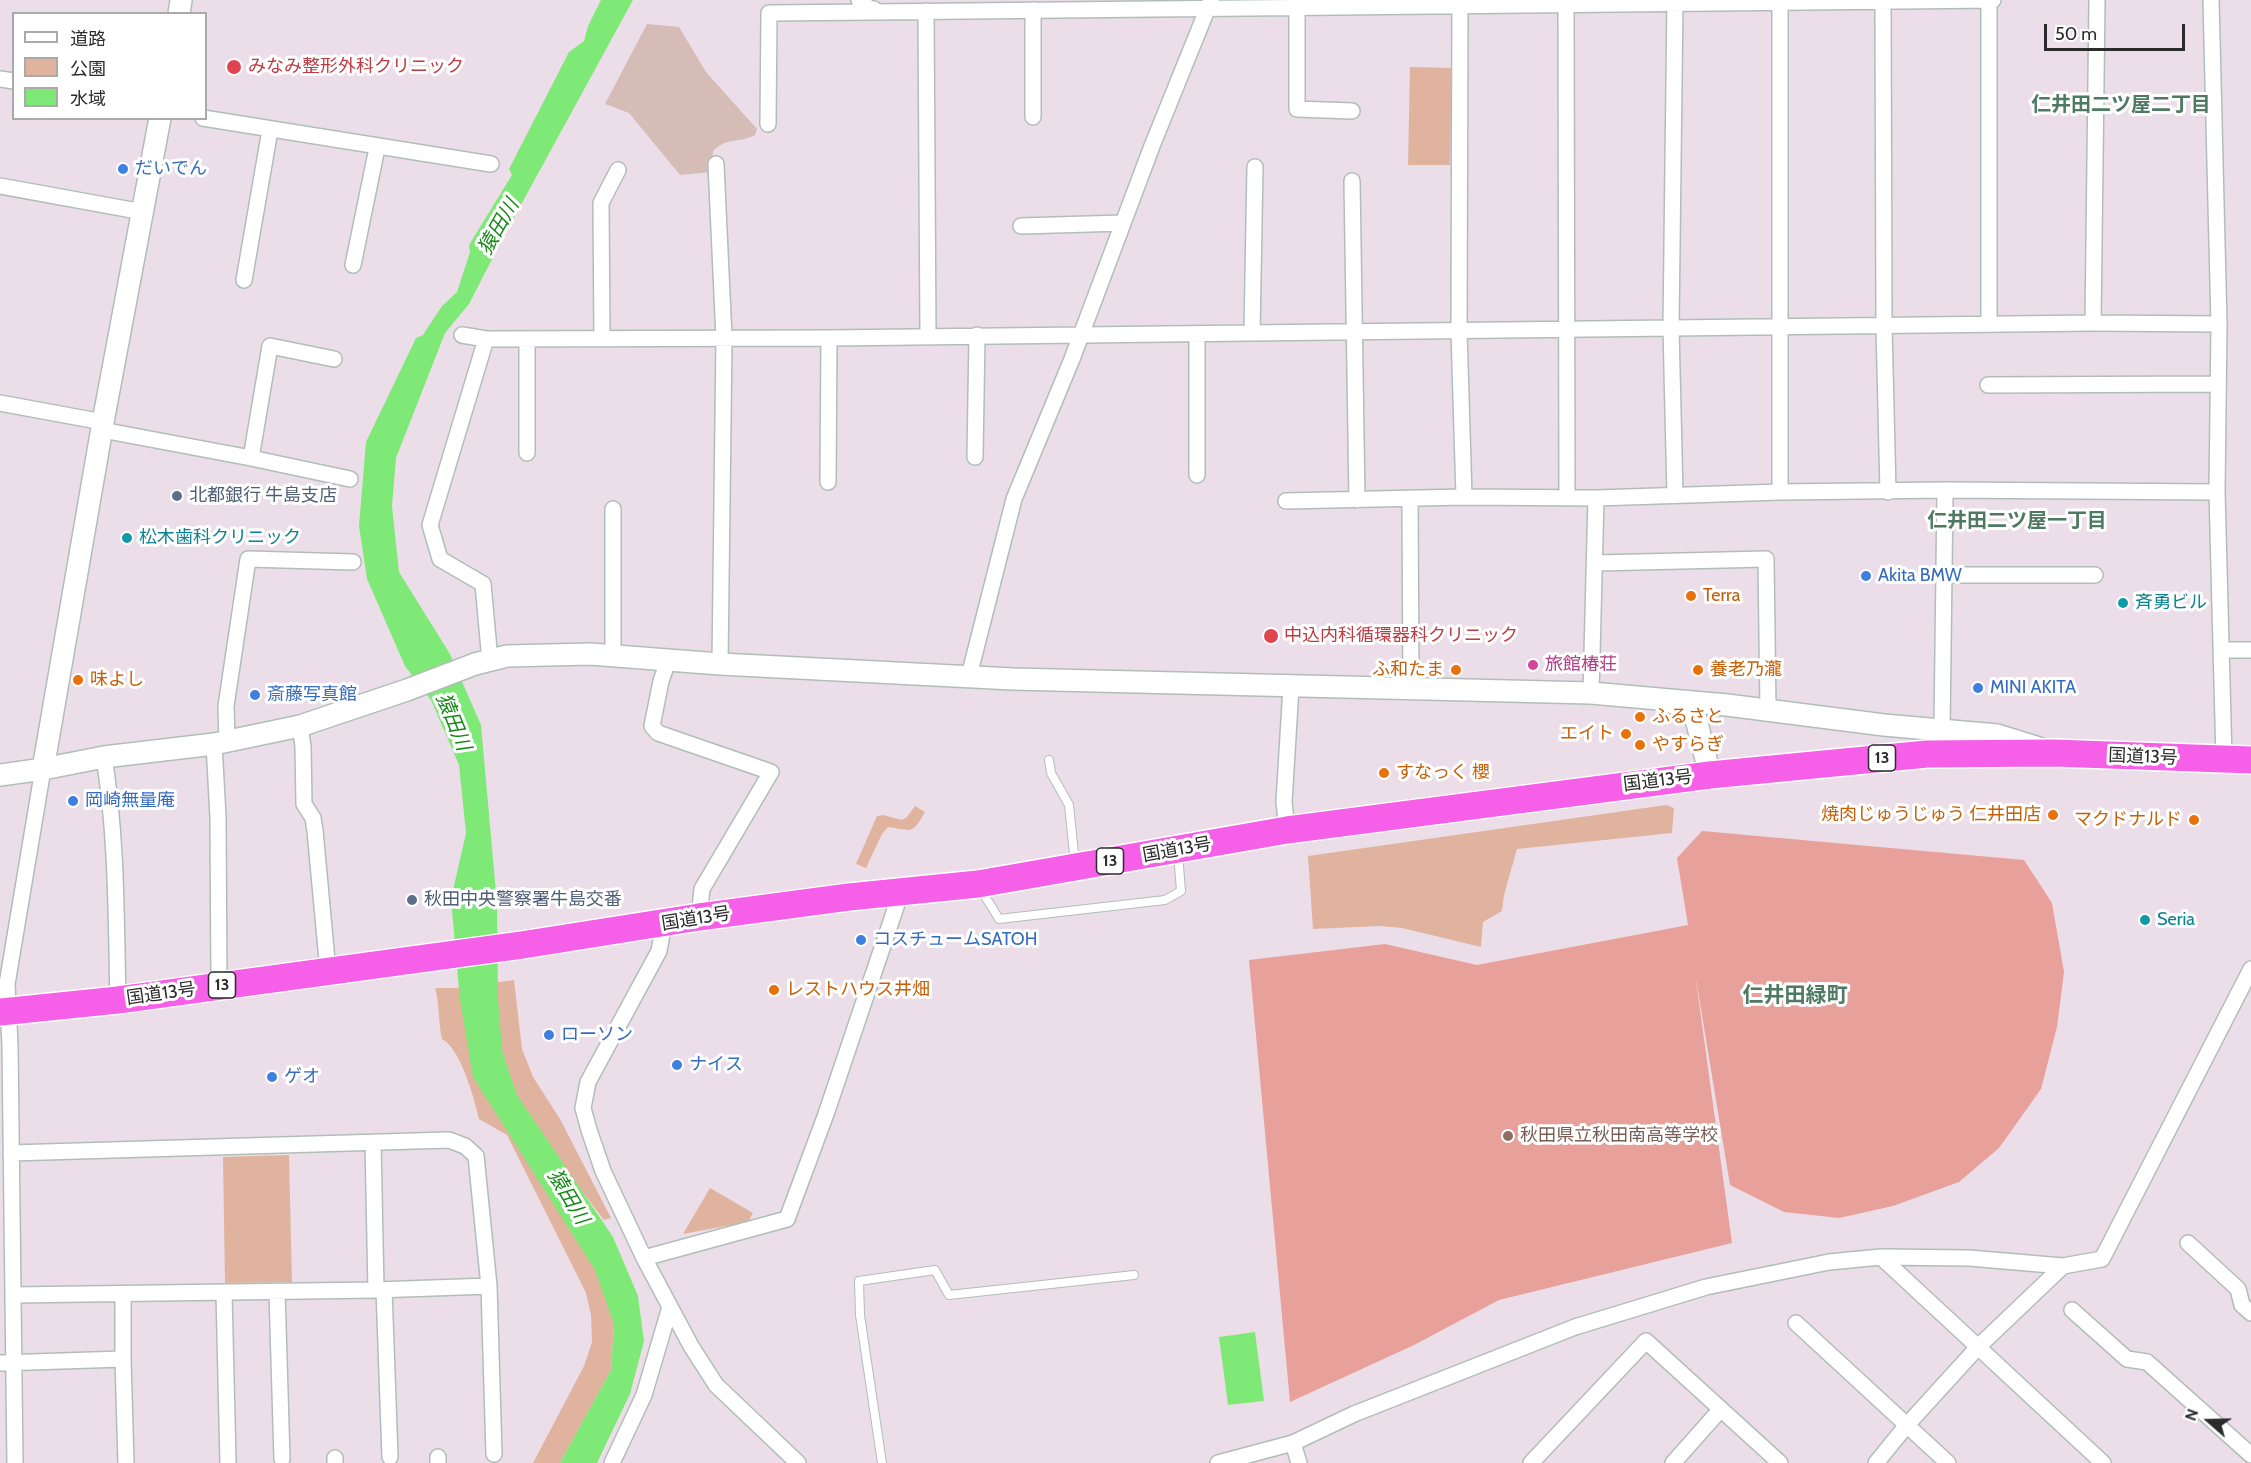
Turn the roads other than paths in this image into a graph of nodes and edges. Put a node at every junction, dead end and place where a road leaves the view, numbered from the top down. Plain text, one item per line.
1 (859, 0) edge
2 (1989, 0) edge
3 (1994, 0) edge
4 (2097, 0) edge
5 (2211, 0) edge
6 (1780, 1) edge
7 (1883, 1) edge
8 (1566, 2) edge
9 (1675, 2) edge
10 (1353, 3) edge
11 (1460, 3) edge
12 (1187, 4) edge
13 (1209, 4) edge
14 (979, 5) edge
15 (1083, 5) edge
16 (874, 6) edge
17 (1297, 7) junction
18 (1033, 10) junction
19 (926, 11) junction
20 (1352, 111) dead end
21 (1033, 117) dead end
22 (207, 119) edge
23 (160, 120) edge
24 (768, 124) dead end
25 (270, 130) junction
26 (377, 148) junction
27 (491, 164) dead end
28 (716, 164) dead end
29 (1255, 167) dead end
30 (618, 170) dead end
31 (1352, 181) dead end
32 (0, 186) edge
33 (143, 212) junction
34 (1123, 222) junction
35 (1021, 226) dead end
36 (353, 265) dead end
37 (244, 279) dead end
38 (2092, 323) junction
39 (1989, 324) junction
40 (2219, 324) junction
41 (1884, 326) junction
42 (1781, 327) junction
43 (1671, 328) junction
44 (1567, 329) junction
45 (1459, 331) junction
46 (1353, 332) junction
47 (1252, 333) junction
48 (1197, 334) junction
49 (462, 335) dead end
50 (1081, 335) junction
51 (977, 336) junction
52 (928, 337) junction
53 (724, 338) junction
54 (829, 338) junction
55 (486, 339) junction
56 (527, 339) junction
57 (602, 339) junction
58 (334, 359) dead end
59 (2217, 384) junction
60 (1988, 385) dead end
61 (0, 403) edge
62 (103, 426) junction
63 (527, 453) dead end
64 (975, 457) dead end
65 (251, 458) junction
66 (1197, 475) dead end
67 (350, 479) dead end
68 (828, 482) dead end
69 (1945, 490) junction
70 (1780, 492) junction
71 (1888, 492) junction
72 (2217, 492) junction
73 (1676, 495) junction
74 (1464, 497) junction
75 (1410, 498) junction
76 (1567, 498) junction
77 (1596, 498) junction
78 (1358, 500) junction
79 (1286, 501) dead end
80 (613, 509) dead end
81 (353, 562) dead end
82 (1596, 563) junction
83 (2095, 575) dead end
84 (1944, 576) junction
85 (2222, 650) junction
86 (2251, 650) edge
87 (613, 656) junction
88 (668, 661) junction
89 (482, 662) junction
90 (720, 664) junction
91 (969, 676) junction
92 (1291, 687) junction
93 (1411, 688) junction
94 (1591, 693) junction
95 (1668, 701) junction
96 (1768, 710) junction
97 (300, 726) junction
98 (1942, 730) junction
99 (220, 743) junction
100 (2053, 753) junction
101 (104, 757) junction
102 (2224, 759) junction
103 (1049, 760) dead end
104 (2251, 760) edge
105 (43, 769) junction
106 (0, 775) edge
107 (1710, 775) junction
108 (1287, 830) junction
109 (1177, 850) junction
110 (1076, 867) junction
111 (978, 884) junction
112 (901, 892) junction
113 (699, 917) junction
114 (664, 923) junction
115 (2251, 969) edge
116 (328, 971) junction
117 (219, 986) junction
118 (118, 1000) junction
119 (4, 1012) edge
120 (373, 1142) junction
121 (7, 1145) edge
122 (2188, 1243) dead end
123 (1881, 1257) junction
124 (644, 1258) junction
125 (2063, 1266) junction
126 (1134, 1275) dead end
127 (489, 1286) junction
128 (380, 1290) junction
129 (277, 1292) junction
130 (224, 1293) junction
131 (123, 1294) junction
132 (13, 1295) junction
133 (670, 1307) junction
134 (2072, 1310) dead end
135 (2251, 1313) edge
136 (1796, 1323) dead end
137 (1978, 1347) junction
138 (123, 1359) junction
139 (7, 1362) edge
140 (1721, 1409) junction
141 (1907, 1425) junction
142 (1293, 1443) junction
143 (494, 1454) dead end
144 (2251, 1455) edge
145 (390, 1457) dead end
146 (282, 1459) dead end
147 (15, 1463) edge
148 (126, 1463) edge
149 (228, 1463) edge
150 (612, 1463) edge
151 (798, 1463) edge
152 (882, 1463) edge
153 (1218, 1463) edge
154 (1299, 1463) edge
155 (1531, 1463) edge
156 (1672, 1463) edge
157 (1780, 1463) edge
158 (1876, 1463) edge
159 (1948, 1463) edge
160 (2103, 1463) edge

1 - 16 street
2 - 3 street
2 - 7 street
2 - 39 street
4 - 38 street
5 - 40 street
6 - 7 street
6 - 9 street
6 - 42 street
7 - 41 street
8 - 9 street
8 - 11 street
8 - 44 street
9 - 43 street
10 - 11 street
10 - 17 street
11 - 45 street
12 - 13 street
12 - 15 street
13 - 17 street
13 - 34 street
14 - 18 street
14 - 19 street
15 - 18 street
16 - 19 street
16 - 24 street
17 - 20 street
18 - 21 street
19 - 52 street
22 - 25 street
23 - 33 street
25 - 26 street
25 - 37 street
26 - 27 street
26 - 36 street
28 - 53 street
29 - 47 street
30 - 57 street
31 - 46 street
32 - 33 street
33 - 62 street
34 - 35 street
34 - 50 street
38 - 39 street
38 - 40 street
39 - 41 street
40 - 59 street
41 - 42 street
41 - 71 street
42 - 43 street
42 - 70 street
43 - 44 street
43 - 73 street
44 - 45 street
44 - 76 street
45 - 46 street
45 - 74 street
46 - 47 street
46 - 78 street
47 - 48 street
48 - 50 street
48 - 66 street
49 - 55 street
50 - 51 street
50 - 91 street
51 - 52 street
51 - 64 street
52 - 54 street
53 - 54 street
53 - 57 street
53 - 90 street
54 - 68 street
55 - 56 street
55 - 89 street
56 - 57 street
56 - 63 street
58 - 65 street
59 - 60 street
59 - 72 street
61 - 62 street
62 - 65 street
62 - 105 street
65 - 67 street
69 - 71 street
69 - 72 street
69 - 84 street
70 - 71 street
70 - 73 street
72 - 85 street
73 - 77 street
74 - 75 street
74 - 76 street
75 - 78 street
75 - 93 street
76 - 77 street
77 - 82 street
78 - 79 street
80 - 87 street
81 - 99 street
82 - 94 street
82 - 96 street
83 - 84 street
84 - 98 street
85 - 86 street
85 - 102 street
87 - 88 street
87 - 89 street
88 - 90 street
88 - 113 street
89 - 97 street
90 - 91 street
91 - 92 street
92 - 93 street
92 - 108 street
93 - 94 street
94 - 95 street
95 - 96 street
95 - 107 street
96 - 98 street
97 - 99 street
97 - 116 street
98 - 100 street
99 - 101 street
99 - 117 street
100 - 102 highway, 国道13号 / 13
100 - 107 highway, 国道13号 / 13
101 - 105 street
101 - 118 street
102 - 104 highway, 国道13号 / 13
103 - 110 lane
105 - 106 street
105 - 119 street
107 - 108 highway, 国道13号 / 13
108 - 109 highway, 国道13号 / 13
109 - 110 highway, 国道13号 / 13
109 - 111 lane
110 - 111 highway, 国道13号 / 13
111 - 112 highway, 国道13号 / 13
112 - 113 highway, 国道13号 / 13
112 - 124 street
113 - 114 highway, 国道13号 / 13
114 - 116 highway, 国道13号 / 13
114 - 124 street
115 - 125 street
116 - 117 highway, 国道13号 / 13
117 - 118 highway, 国道13号 / 13
118 - 119 highway, 国道13号 / 13
119 - 121 street
120 - 121 street
120 - 127 street
120 - 128 street
121 - 132 street
122 - 135 street
123 - 125 street
123 - 137 street
123 - 142 street
124 - 133 street
125 - 137 street
126 - 152 lane
127 - 128 street
127 - 143 street
128 - 129 street
128 - 145 street
129 - 130 street
129 - 146 street
130 - 131 street
130 - 149 street
131 - 132 street
131 - 138 street
132 - 139 street
133 - 150 street
133 - 151 street
134 - 144 street
136 - 141 street
137 - 141 street
137 - 160 street
138 - 139 street
138 - 148 street
139 - 147 street
140 - 155 street
140 - 156 street
140 - 157 street
141 - 158 street
141 - 159 street
142 - 153 street
142 - 154 street

